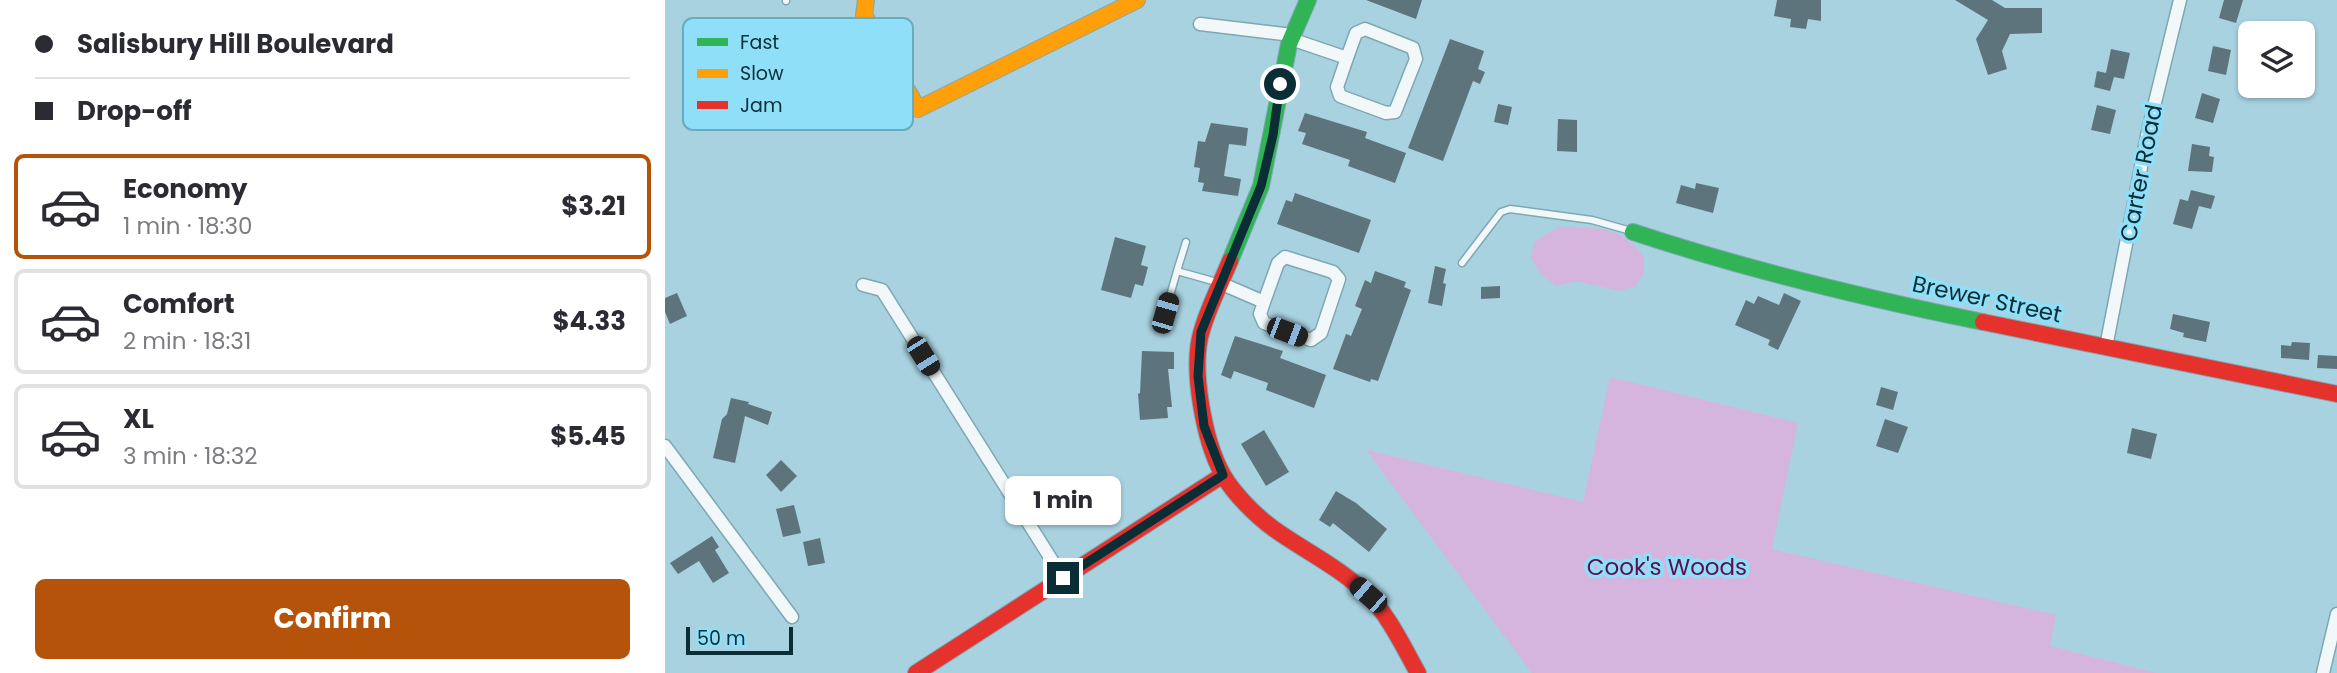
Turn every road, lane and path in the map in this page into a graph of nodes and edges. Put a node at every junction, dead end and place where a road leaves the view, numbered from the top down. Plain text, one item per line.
1 (866, 0) edge
2 (1137, 0) edge
3 (1308, 0) edge
4 (2180, 0) edge
5 (866, 18) edge
6 (1199, 24) dead end
7 (1291, 37) junction
8 (1347, 58) junction
9 (913, 100) edge
10 (1633, 232) joint
11 (1187, 242) dead end
12 (1462, 263) dead end
13 (1177, 271) junction
14 (1220, 283) junction
15 (863, 285) dead end
16 (1264, 302) junction
17 (1165, 313) dead end
18 (2106, 347) junction
19 (2337, 394) edge
20 (665, 446) edge
21 (1223, 475) junction
22 (1063, 578) junction
23 (2337, 614) edge
24 (792, 617) dead end
25 (916, 673) edge
26 (1418, 673) edge
27 (2323, 673) edge

1 - 5 street
2 - 9 street
3 - 7 street
4 - 18 street, Carter Road
6 - 7 street
7 - 8 street
7 - 14 street
8 - 8 street
10 - 12 lane
10 - 18 street, Brewer Street
11 - 13 lane
13 - 14 lane
13 - 17 lane
14 - 16 street
14 - 21 street
15 - 22 street
16 - 16 street
18 - 19 street, Brewer Street
20 - 24 street
21 - 22 street
21 - 26 street
22 - 25 street
23 - 27 street

